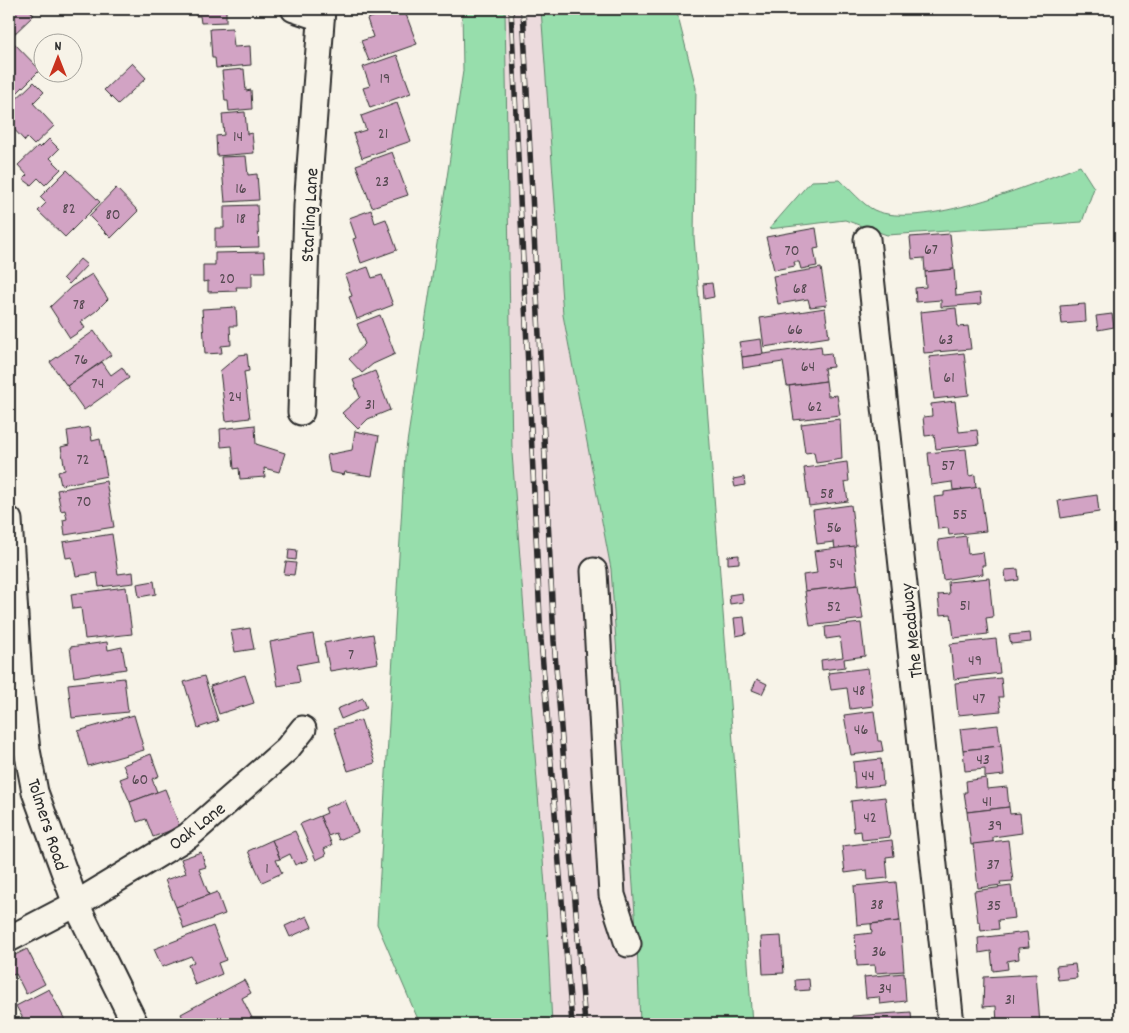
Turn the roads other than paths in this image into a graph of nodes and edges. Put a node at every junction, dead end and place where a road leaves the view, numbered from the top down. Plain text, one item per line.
1 (294, 9) edge
2 (322, 13) edge
3 (867, 239) dead end
4 (301, 412) dead end
5 (9, 520) edge
6 (594, 572) dead end
7 (302, 729) dead end
8 (76, 904) junction
9 (9, 939) edge
10 (628, 944) dead end
11 (135, 1024) edge
12 (952, 1024) edge

1 - 2 street, Starling Lane
2 - 4 street, Starling Lane
3 - 12 street, The Meadway
5 - 8 street, Tolmers Road
6 - 10 street
7 - 8 street, Oak Lane
8 - 9 street, Oak Lane
8 - 11 street, Tolmers Road

